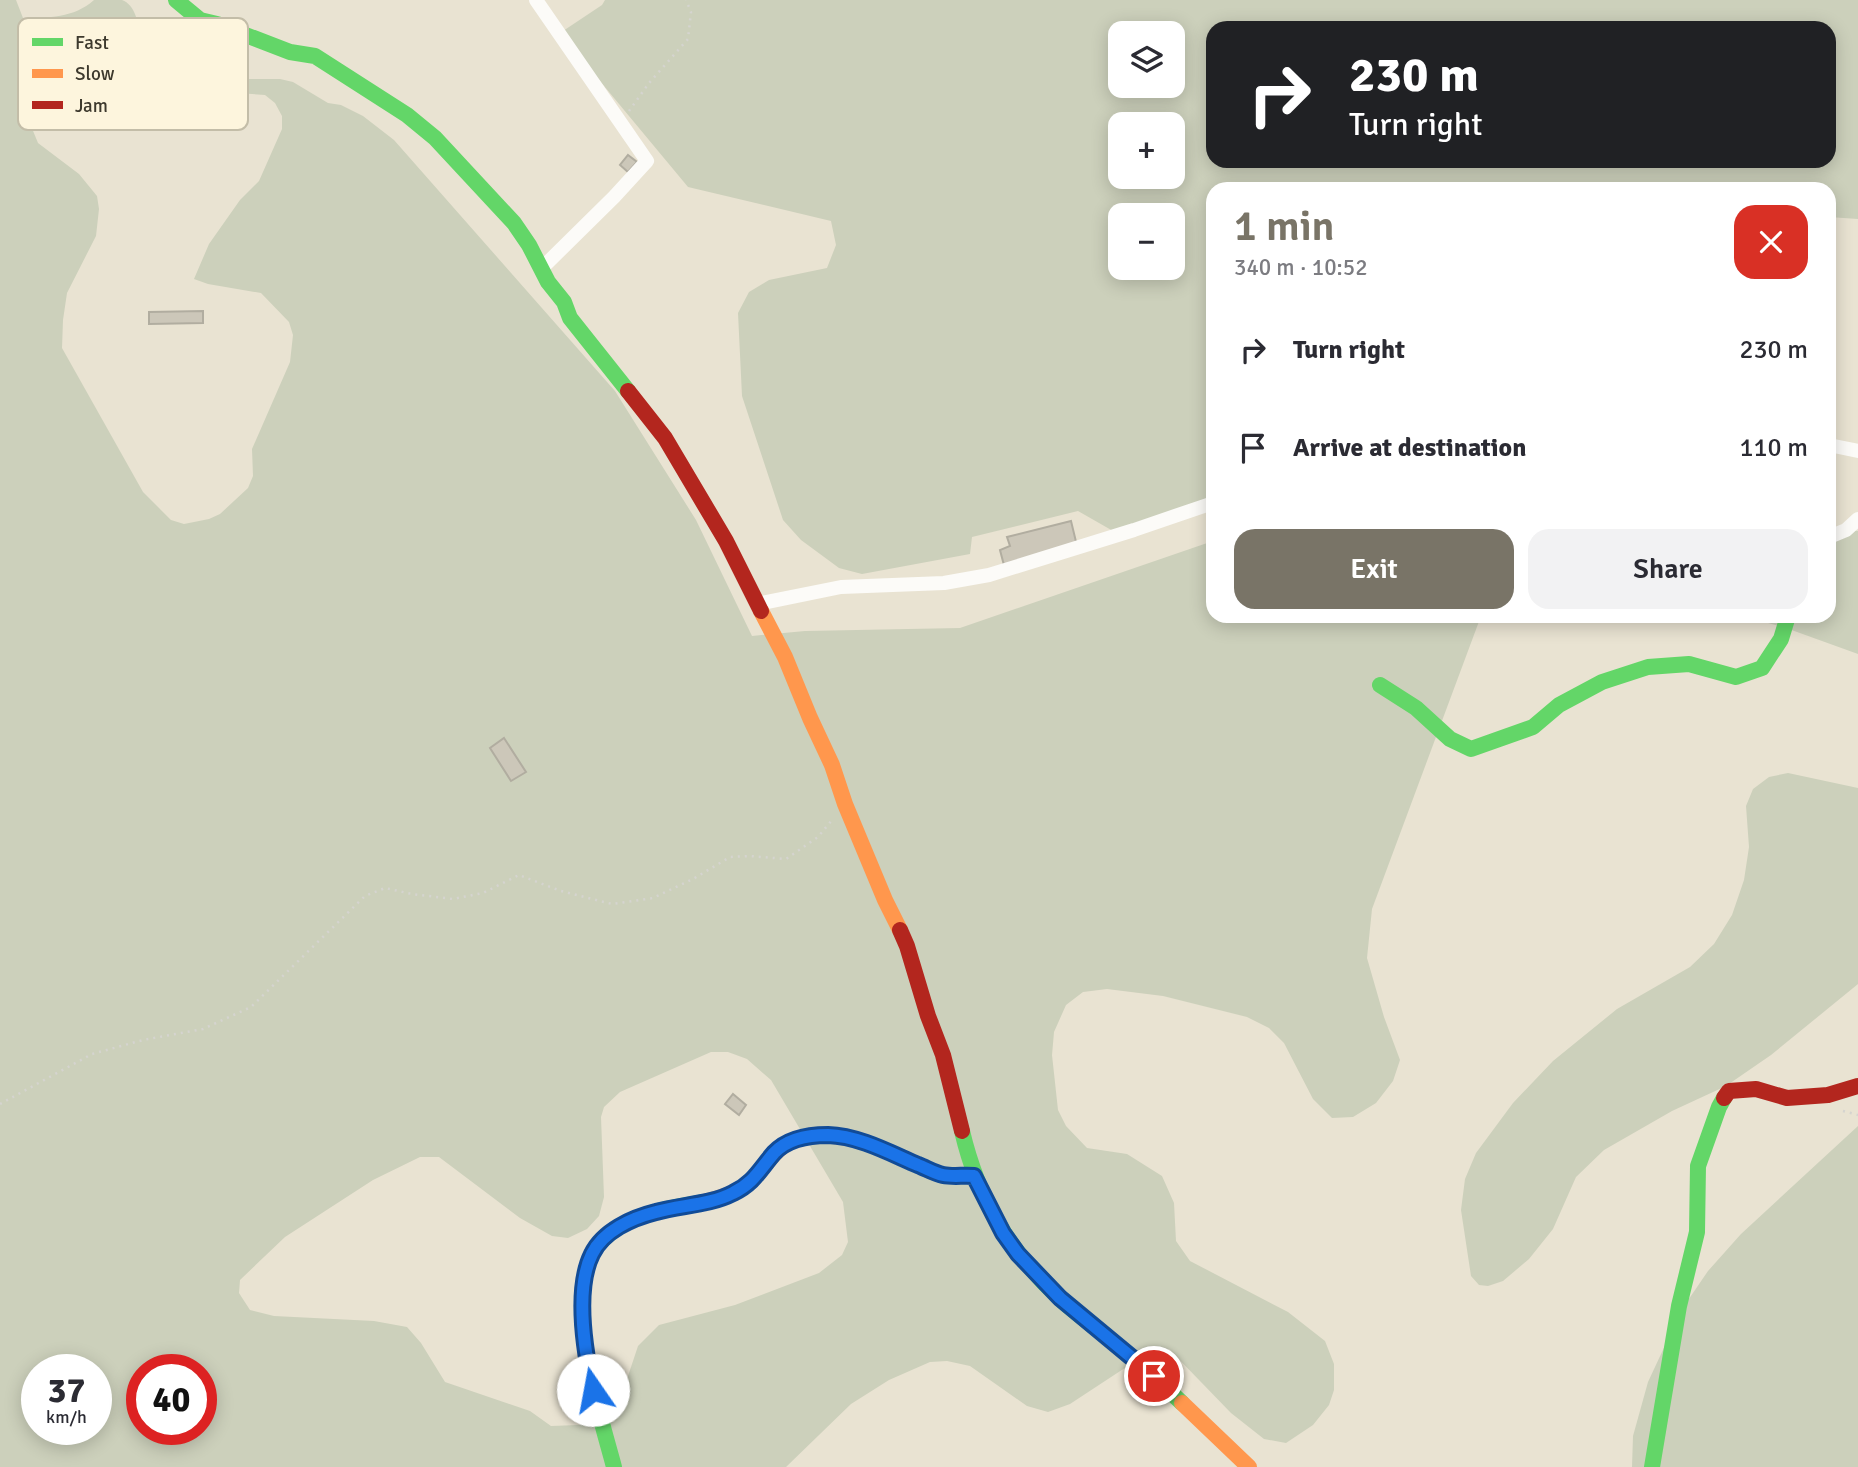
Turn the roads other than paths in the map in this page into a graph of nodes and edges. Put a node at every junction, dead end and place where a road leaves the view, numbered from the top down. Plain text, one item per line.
1 (176, 0) edge
2 (536, 0) edge
3 (198, 18) edge
4 (248, 36) edge
5 (541, 269) junction
6 (1836, 446) edge
7 (1858, 451) edge
8 (1206, 505) edge
9 (1858, 519) edge
10 (1836, 534) edge
11 (757, 604) junction
12 (1786, 623) edge
13 (1380, 685) dead end
14 (1858, 1086) edge
15 (974, 1176) junction
16 (614, 1467) edge
17 (1250, 1467) edge
18 (1651, 1467) edge

1 - 3 street
2 - 5 street
4 - 5 street
5 - 11 street
6 - 7 street
8 - 11 street
9 - 10 street
11 - 15 street
12 - 13 street
14 - 18 street
15 - 16 street
15 - 17 street

